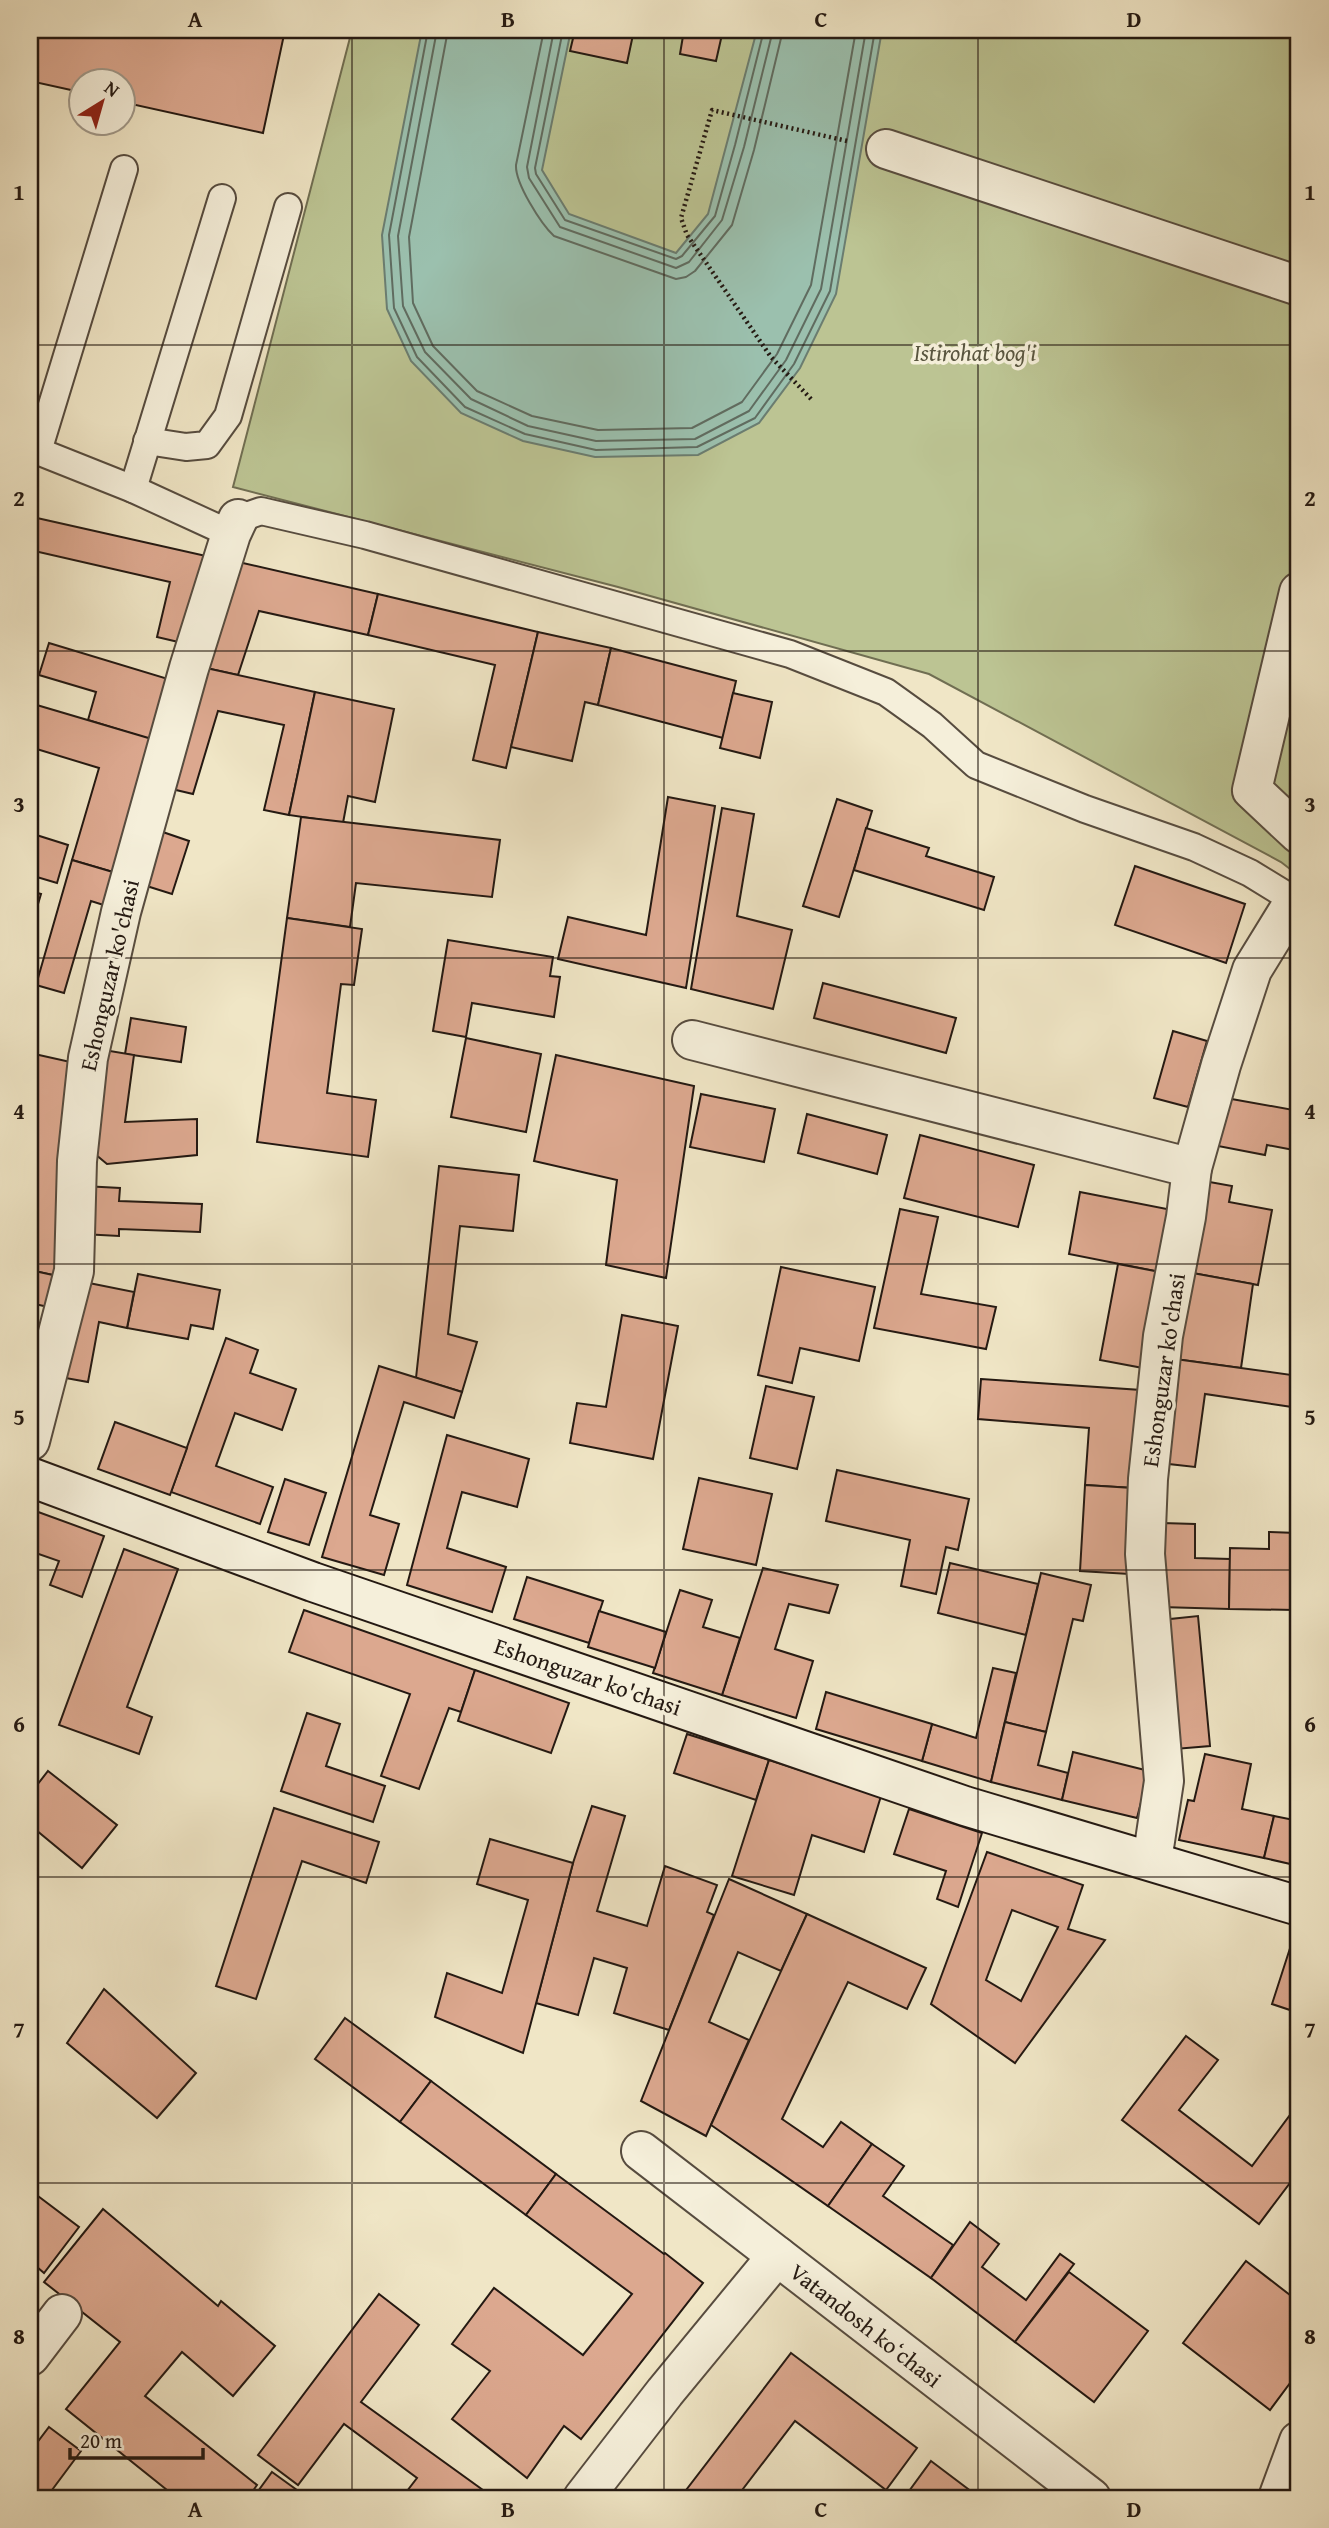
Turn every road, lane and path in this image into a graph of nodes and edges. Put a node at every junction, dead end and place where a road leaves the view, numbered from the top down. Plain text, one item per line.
1 (872, 146) joint
2 (124, 169) dead end
3 (222, 198) dead end
4 (288, 207) dead end
5 (1299, 286) edge
6 (811, 399) dead end
7 (148, 441) junction
8 (34, 449) edge
9 (133, 489) junction
10 (235, 526) junction
11 (1299, 592) edge
12 (1299, 834) edge
13 (1297, 901) edge
14 (692, 1040) dead end
15 (1192, 1168) junction
16 (30, 1441) edge
17 (30, 1477) edge
18 (1152, 1861) junction
19 (1299, 1906) edge
20 (641, 2151) dead end
21 (777, 2256) junction
22 (62, 2314) dead end
23 (30, 2356) edge
24 (1299, 2441) edge
25 (583, 2498) edge
26 (1091, 2498) edge
27 (1278, 2498) edge

1 - 5 street
1 - 6 path
2 - 8 lane
3 - 7 lane
4 - 7 lane
7 - 9 lane
8 - 9 lane
9 - 10 lane
10 - 13 lane
10 - 16 street, Eshonguzar ko'chasi
11 - 12 street
13 - 15 street, Eshonguzar ko'chasi
14 - 15 street
15 - 18 street, Eshonguzar ko'chasi
17 - 18 street, Eshonguzar ko'chasi
18 - 19 street, Eshonguzar ko'chasi
20 - 21 street, Vatandosh koʻchasi
21 - 25 street
21 - 26 street, Vatandosh koʻchasi
22 - 23 street
24 - 27 street

